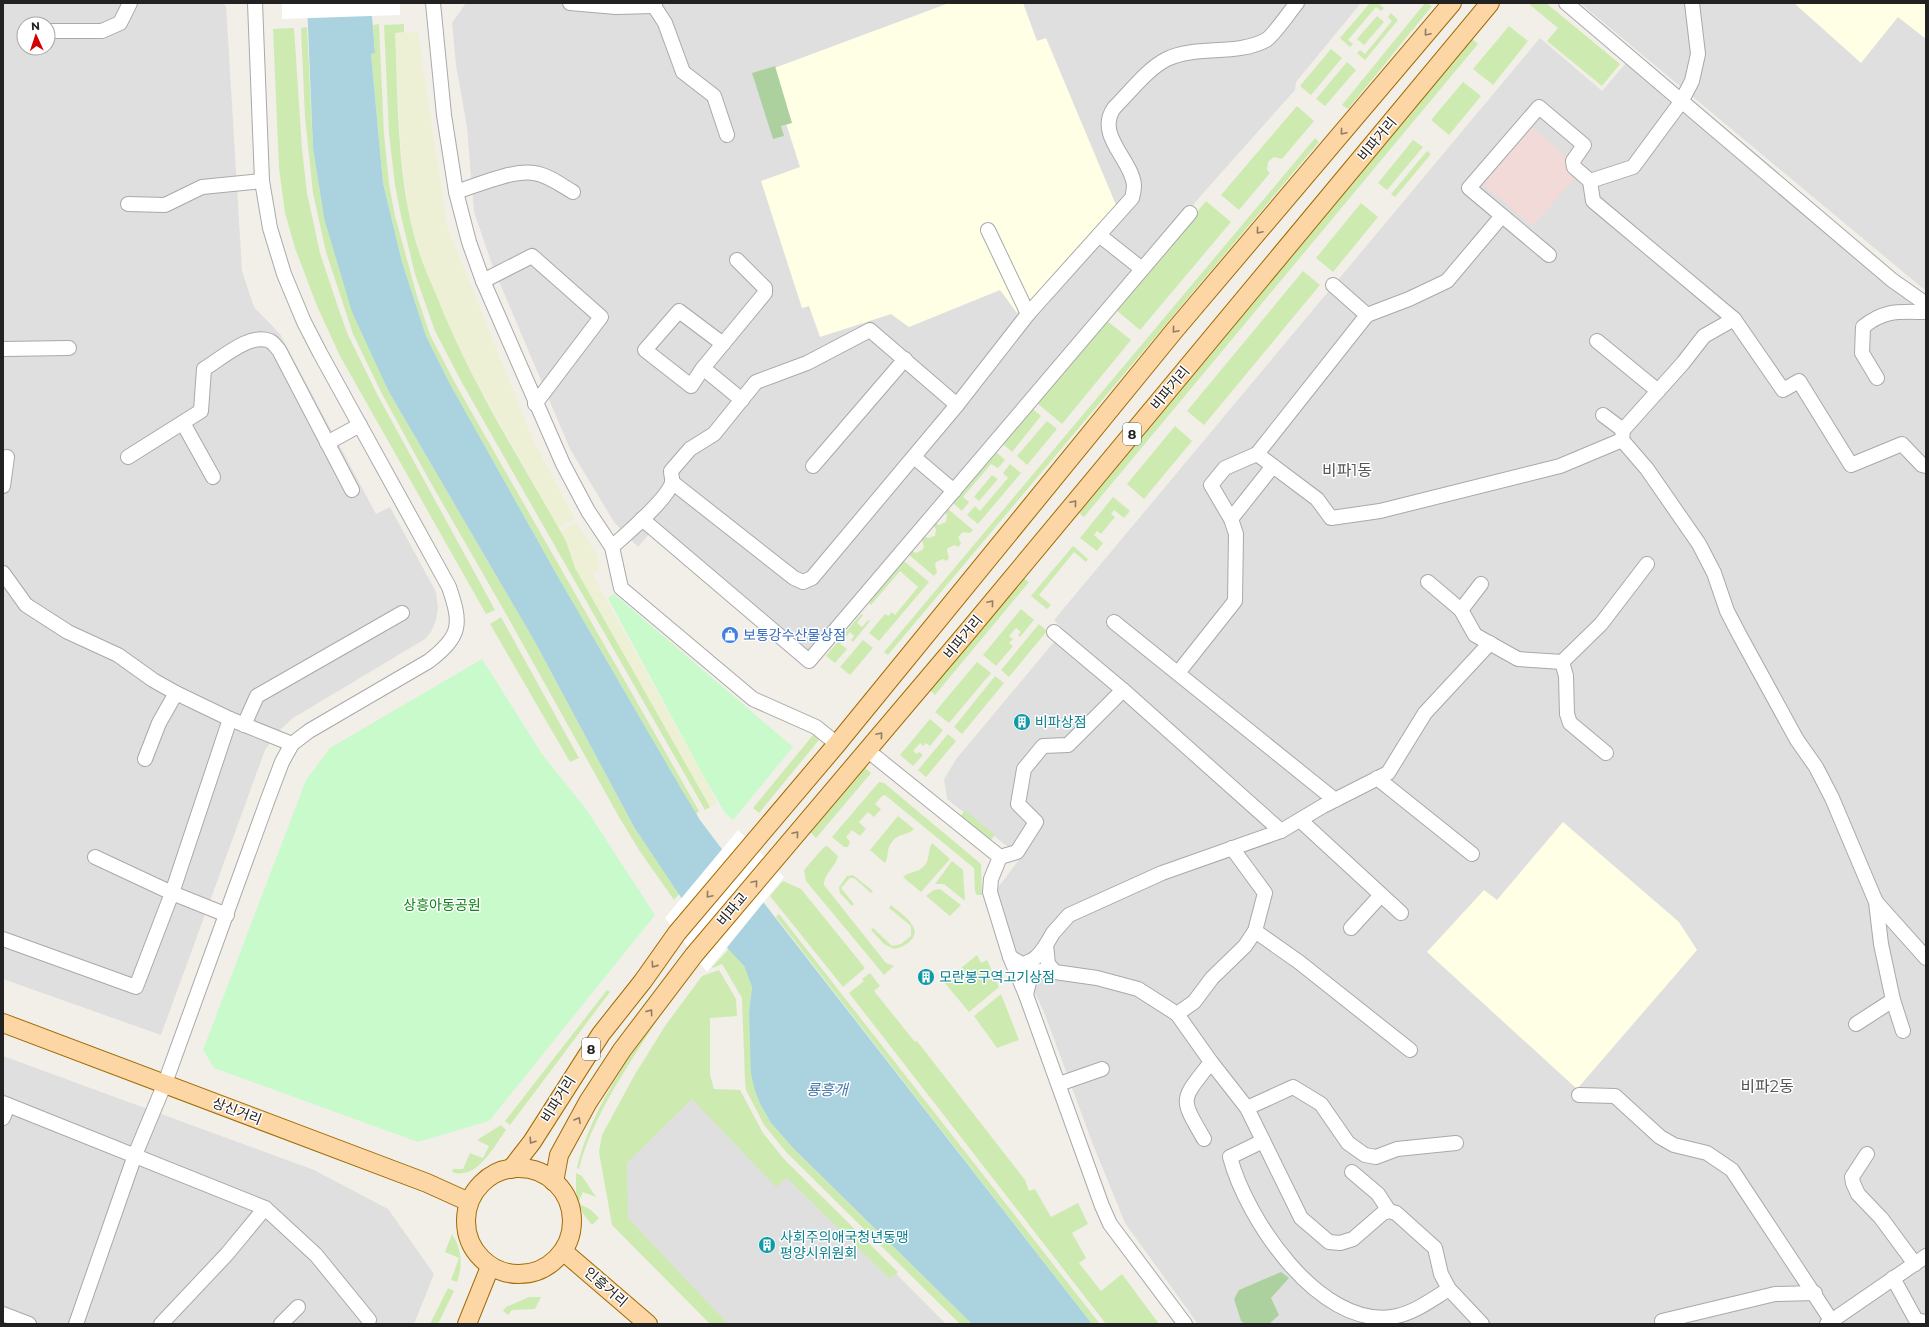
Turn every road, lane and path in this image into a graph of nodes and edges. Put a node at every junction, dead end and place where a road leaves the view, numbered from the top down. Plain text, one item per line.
1 (130, 3) edge
2 (254, 3) edge
3 (433, 3) edge
4 (570, 3) edge
5 (1297, 3) edge
6 (1452, 3) edge
7 (1490, 3) edge
8 (1566, 3) edge
9 (1692, 3) edge
10 (655, 5) edge
11 (56, 31) edge
12 (1681, 102) junction
13 (728, 135) dead end
14 (262, 181) junction
15 (1590, 181) junction
16 (456, 192) junction
17 (573, 192) dead end
18 (128, 204) dead end
19 (1190, 213) dead end
20 (1501, 217) junction
21 (988, 230) dead end
22 (1099, 235) junction
23 (1549, 255) dead end
24 (737, 260) dead end
25 (1142, 269) junction
26 (483, 281) junction
27 (1333, 285) dead end
28 (1926, 304) edge
29 (1926, 312) edge
30 (1028, 314) junction
31 (1367, 315) junction
32 (1734, 319) junction
33 (1597, 341) dead end
34 (723, 344) junction
35 (69, 348) dead end
36 (3, 349) edge
37 (905, 360) junction
38 (703, 368) junction
39 (1877, 378) dead end
40 (1658, 391) junction
41 (742, 400) junction
42 (535, 404) junction
43 (956, 405) junction
44 (1603, 415) dead end
45 (182, 423) junction
46 (360, 425) junction
47 (1622, 435) junction
48 (327, 443) junction
49 (1257, 454) junction
50 (7, 457) dead end
51 (128, 457) dead end
52 (914, 458) junction
53 (813, 466) dead end
54 (1274, 466) junction
55 (1926, 466) edge
56 (213, 477) dead end
57 (672, 482) junction
58 (3, 486) edge
59 (352, 490) dead end
60 (954, 491) junction
61 (642, 519) junction
62 (1231, 519) junction
63 (612, 547) junction
64 (1647, 564) dead end
65 (3, 573) edge
66 (1428, 582) dead end
67 (1481, 584) dead end
68 (1462, 610) junction
69 (402, 612) dead end
70 (1114, 622) dead end
71 (1054, 632) dead end
72 (1490, 642) junction
73 (1562, 662) junction
74 (1178, 673) junction
75 (1123, 690) junction
76 (176, 693) junction
77 (230, 719) junction
78 (244, 725) junction
79 (292, 744) junction
80 (837, 744) junction
81 (867, 750) junction
82 (1606, 753) dead end
83 (145, 759) dead end
84 (1377, 778) junction
85 (1335, 800) junction
86 (1300, 820) junction
87 (1281, 831) junction
88 (752, 844) joint
89 (1232, 848) junction
90 (1472, 854) dead end
91 (95, 857) dead end
92 (1000, 858) junction
93 (771, 864) joint
94 (172, 893) junction
95 (1381, 895) junction
96 (1876, 902) junction
97 (1401, 913) dead end
98 (227, 915) junction
99 (1351, 928) dead end
100 (1255, 931) junction
101 (676, 933) joint
102 (3, 939) edge
103 (1046, 945) junction
104 (694, 955) joint
105 (1926, 958) edge
106 (1033, 967) junction
107 (1026, 995) junction
108 (1894, 1000) junction
109 (1177, 1014) junction
110 (3, 1024) edge
111 (1856, 1024) dead end
112 (1903, 1031) dead end
113 (1410, 1050) dead end
114 (1211, 1062) junction
115 (1102, 1069) dead end
116 (165, 1083) junction
117 (1059, 1084) junction
118 (1579, 1095) dead end
119 (5, 1108) edge
120 (1246, 1108) junction
121 (1204, 1139) dead end
122 (1263, 1141) junction
123 (1456, 1143) dead end
124 (1867, 1154) dead end
125 (135, 1155) junction
126 (511, 1169) junction
127 (1352, 1172) dead end
128 (554, 1182) junction
129 (469, 1202) junction
130 (265, 1208) junction
131 (1389, 1211) junction
132 (563, 1251) junction
133 (1920, 1260) edge
134 (490, 1267) junction
135 (1893, 1278) junction
136 (1449, 1289) junction
137 (1815, 1294) junction
138 (298, 1307) dead end
139 (3, 1314) edge
140 (369, 1320) dead end
141 (1662, 1321) dead end
142 (1829, 1322) edge
143 (1926, 1322) edge
144 (29, 1324) edge
145 (76, 1324) edge
146 (161, 1324) edge
147 (281, 1324) edge
148 (467, 1324) edge
149 (648, 1324) edge
150 (1185, 1324) edge
151 (1482, 1324) edge

1 - 11 street
2 - 14 street
3 - 16 street
4 - 10 street
5 - 22 street
6 -> 80 main road, 비파거리 / 8
81 -> 7 main road, 비파거리 / 8
8 - 12 street
9 - 12 street
10 - 13 street
12 - 15 street
12 - 28 street
14 - 18 street
14 - 46 street
15 - 20 street
15 - 32 street
16 - 17 street
16 - 26 street
19 - 25 street
20 - 23 street
20 - 31 street
21 - 30 street
22 - 25 street
22 - 30 street
24 - 34 street
25 - 60 street
26 - 42 street
26 - 42 street
27 - 31 street
29 - 39 street
30 - 43 street
31 - 49 street
32 - 40 street
32 - 55 street
33 - 40 street
34 - 38 street
34 - 38 street
35 - 36 street
37 - 41 street
37 - 43 street
37 - 53 street
38 - 41 street
40 - 47 street
41 - 57 street
42 - 63 street
43 - 52 street
44 - 47 street
45 - 48 street
45 - 51 street
45 - 56 street
46 - 48 street
46 - 79 street
47 - 54 street
47 - 96 street
48 - 59 street
49 - 54 street
49 - 62 street
50 - 58 street
52 - 57 street
52 - 60 street
54 - 62 street
57 - 61 street
60 - 61 street
61 - 63 street
62 - 74 street
63 - 80 street
64 - 73 street
65 - 76 street
66 - 68 street
67 - 68 street
68 - 72 street
69 - 78 street
70 - 74 street
71 - 75 street
72 - 73 street
72 - 84 street
73 - 82 street
74 - 85 street
75 - 87 street
75 - 92 street
76 - 77 street
76 - 83 street
77 - 78 street
77 - 94 street
78 - 79 street
79 - 98 street
80 - 88 main road, 비파거리 / 8
81 - 92 street
93 -> 81 main road, 비파거리 / 8
84 - 85 street
84 - 90 street
85 - 86 street
86 - 87 street
86 - 95 street
87 - 89 street
88 -> 101 main road, 비파교 / 8
89 - 100 street
89 - 103 street
91 - 94 street
92 - 106 street
104 -> 93 main road, 비파교 / 8
94 - 98 street
94 - 102 street
95 - 97 street
95 - 99 street
96 - 105 street
96 - 108 street
98 - 116 street
100 - 109 street
100 - 113 street
101 -> 126 main road, 비파거리 / 8
103 - 106 street
103 - 106 street
128 -> 104 main road, 비파거리 / 8
106 - 107 street
106 - 107 street
106 - 109 street
107 - 117 street
108 - 111 street
108 - 112 street
109 - 114 street
110 - 116 main road, 상신거리
114 - 120 street
114 - 121 street
115 - 117 street
116 - 125 street
116 - 129 main road, 상신거리
117 - 150 street
118 - 137 street
119 - 125 street
120 - 122 street
120 - 123 street
122 - 131 street
122 - 136 street
124 - 133 street
125 - 130 street
125 - 145 street
126 - 128 main road
126 - 129 main road
127 - 131 street
128 - 132 main road
129 - 134 main road
130 - 140 street
130 - 146 street
131 - 136 street
132 - 134 main road
132 - 149 main road, 인흥거리
133 - 135 street
134 - 148 main road
135 - 142 street
135 - 143 street
136 - 151 street
137 - 141 street
137 - 142 street
138 - 147 street
139 - 144 street

